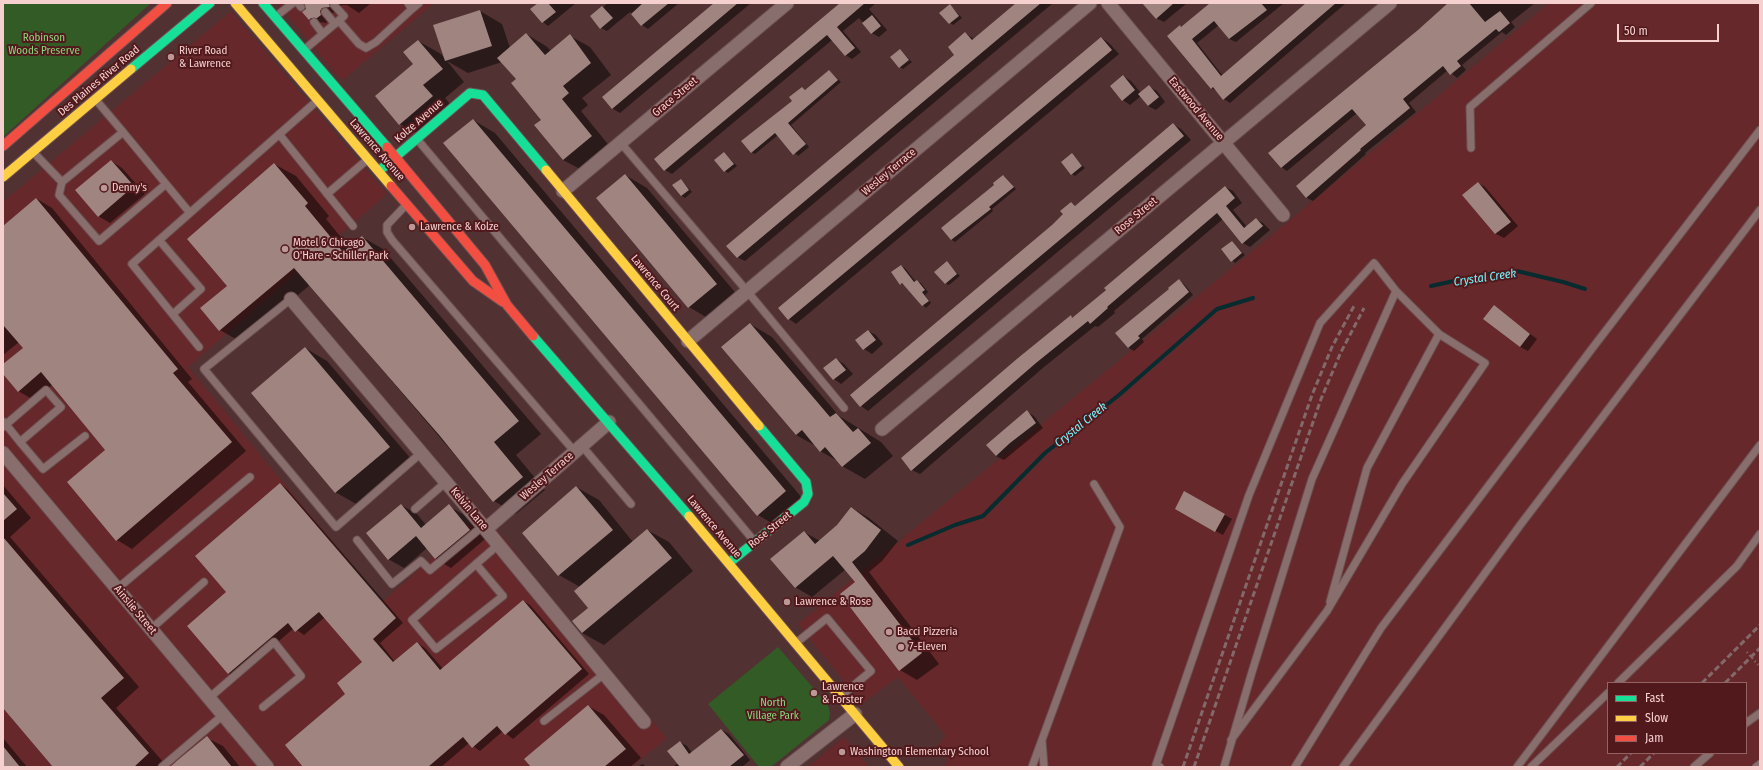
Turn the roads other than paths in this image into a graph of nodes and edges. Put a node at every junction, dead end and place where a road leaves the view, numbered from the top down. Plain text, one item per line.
1 (167, 3) edge
2 (210, 3) edge
3 (234, 3) edge
4 (263, 3) edge
5 (293, 3) edge
6 (419, 3) edge
7 (787, 3) edge
8 (1090, 3) edge
9 (1108, 3) edge
10 (1390, 3) edge
11 (1592, 3) edge
12 (334, 4) dead end
13 (410, 6) edge
14 (325, 12) dead end
15 (275, 17) junction
16 (314, 22) dead end
17 (337, 22) junction
18 (323, 34) junction
19 (304, 50) junction
20 (477, 94) joint
21 (95, 99) junction
22 (318, 100) junction
23 (1760, 130) edge
24 (123, 132) junction
25 (279, 134) junction
26 (417, 138) junction
27 (620, 142) junction
28 (1224, 143) junction
29 (3, 146) edge
30 (1471, 148) dead end
31 (33, 152) junction
32 (395, 157) junction
33 (368, 158) junction
34 (379, 171) junction
35 (3, 177) edge
36 (62, 182) junction
37 (166, 184) junction
38 (563, 191) junction
39 (327, 194) junction
40 (407, 204) junction
41 (1760, 210) edge
42 (190, 213) junction
43 (1283, 215) dead end
44 (353, 226) dead end
45 (159, 240) junction
46 (747, 291) junction
47 (1396, 291) junction
48 (291, 299) joint
49 (507, 305) junction
50 (173, 314) junction
51 (1439, 334) junction
52 (688, 341) junction
53 (199, 347) dead end
54 (844, 408) dead end
55 (609, 422) junction
56 (4, 424) edge
57 (882, 429) dead end
58 (85, 436) dead end
59 (20, 442) junction
60 (1760, 445) edge
61 (579, 449) junction
62 (3, 453) edge
63 (421, 453) junction
64 (250, 477) dead end
65 (446, 482) junction
66 (1094, 484) dead end
67 (808, 494) joint
68 (631, 504) dead end
69 (415, 509) dead end
70 (484, 527) junction
71 (1760, 534) edge
72 (357, 540) dead end
73 (755, 542) junction
74 (498, 545) junction
75 (729, 563) junction
76 (476, 564) junction
77 (204, 582) dead end
78 (118, 588) junction
79 (1327, 611) junction
80 (151, 629) junction
81 (796, 643) junction
82 (604, 674) junction
83 (1619, 682) edge
84 (1607, 693) edge
85 (840, 696) junction
86 (209, 698) junction
87 (263, 707) dead end
88 (1760, 713) edge
89 (855, 714) junction
90 (223, 715) junction
91 (544, 721) dead end
92 (644, 722) dead end
93 (1747, 723) edge
94 (1042, 739) junction
95 (1231, 740) junction
96 (1709, 754) edge
97 (1760, 764) edge
98 (162, 767) edge
99 (267, 767) edge
100 (787, 767) edge
101 (899, 767) edge
102 (1032, 767) edge
103 (1044, 767) edge
104 (1160, 767) edge
105 (1224, 767) edge
106 (1295, 767) edge
107 (1343, 767) edge
108 (1517, 767) edge
109 (1531, 767) edge
110 (1694, 767) edge
111 (1756, 767) edge

1 - 29 main road, Des Plaines River Road
2 - 21 main road, Des Plaines River Road
3 - 22 main road, Lawrence Avenue
4 - 15 main road, Lawrence Avenue
5 - 15 lane
6 - 13 lane
7 - 27 street, Grace Street
8 - 46 street, Wesley Terrace
9 - 28 street, Eastwood Avenue
10 - 28 street, Rose Street
11 - 30 lane
12 - 17 lane
13 - 17 lane
14 - 17 lane
15 - 19 main road, Lawrence Avenue
16 - 18 lane
17 - 18 lane
18 - 19 lane
19 - 32 main road, Lawrence Avenue
20 - 26 main road, Kolze Avenue
20 - 38 main road, Lawrence Court
21 - 24 lane
21 - 31 main road, Des Plaines River Road
22 - 25 lane
22 - 33 main road, Lawrence Avenue
23 - 106 lane
24 - 36 lane
24 - 37 lane
25 - 39 lane
25 - 42 lane
26 - 32 main road, Kolze Avenue
26 - 73 lane
27 - 38 street, Grace Street
27 - 46 lane
28 - 43 street, Eastwood Avenue
28 - 57 street, Rose Street
31 - 35 main road, Des Plaines River Road
31 - 36 lane
32 - 34 main road, Kolze Avenue
32 - 49 main road, Lawrence Avenue
33 - 34 main road, Lawrence Avenue
33 - 39 lane
34 - 40 main road, Lawrence Avenue
36 - 37 lane
37 - 42 lane
38 - 52 main road, Lawrence Court
39 - 44 lane
40 - 49 main road, Lawrence Avenue
40 - 61 lane
41 - 107 lane
42 - 45 lane
45 - 50 lane
45 - 50 lane
46 - 52 street, Wesley Terrace
46 - 54 lane
47 - 51 lane
47 - 95 lane
47 - 104 lane
48 - 63 street, Kelvin Lane
48 - 63 lane
49 - 55 main road, Lawrence Avenue
50 - 53 lane
51 - 79 lane
51 - 79 lane
52 - 67 main road, Lawrence Court
55 - 61 street, Wesley Terrace
55 - 75 main road, Lawrence Avenue
56 - 59 lane
56 - 59 lane
58 - 59 lane
60 - 108 lane
61 - 68 lane
61 - 70 street, Wesley Terrace
62 - 78 street, Ainslie Street
63 - 65 street, Kelvin Lane
64 - 78 lane
65 - 69 lane
65 - 70 street, Kelvin Lane
66 - 94 lane
67 - 73 main road, Rose Street
70 - 72 lane
70 - 74 street, Kelvin Lane
71 - 83 lane
73 - 75 main road, Rose Street
74 - 76 lane
74 - 82 street, Kelvin Lane
75 - 81 main road, Lawrence Avenue
76 - 76 lane
77 - 80 lane
78 - 80 street, Ainslie Street
79 - 95 lane
80 - 86 street, Ainslie Street
81 - 85 main road, Lawrence Avenue
81 - 85 lane
82 - 91 lane
82 - 92 street, Kelvin Lane
84 - 109 lane
85 - 89 main road, Lawrence Avenue
86 - 87 lane
86 - 90 street, Ainslie Street
88 - 93 lane
89 - 100 street
89 - 101 main road, Lawrence Avenue
90 - 98 lane
90 - 99 street, Ainslie Street
94 - 102 lane
94 - 103 lane
95 - 105 lane
96 - 110 lane
97 - 111 lane

